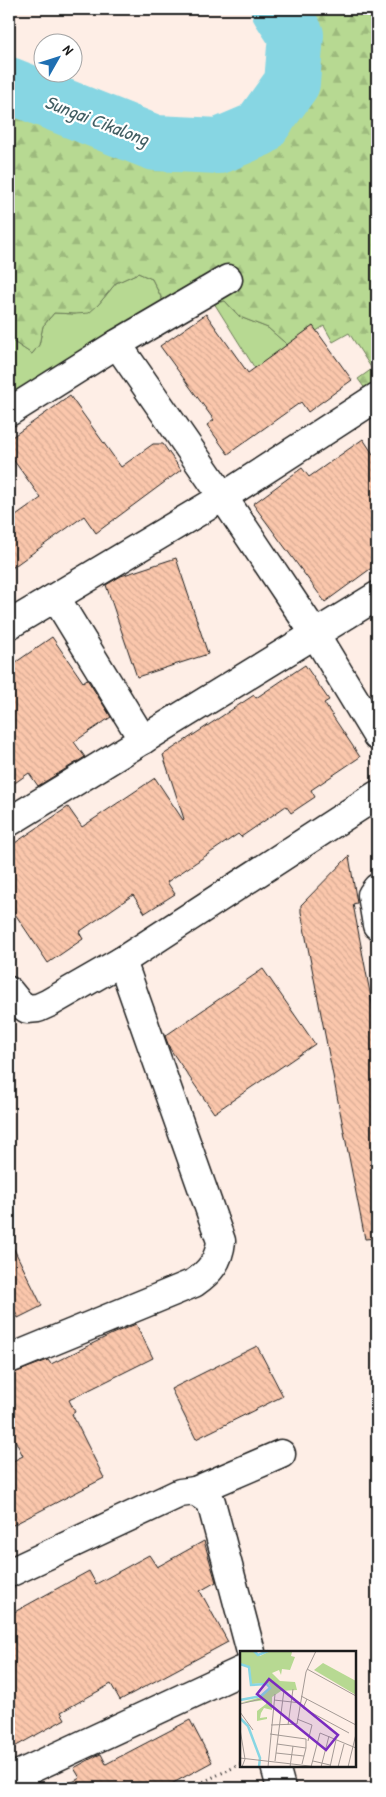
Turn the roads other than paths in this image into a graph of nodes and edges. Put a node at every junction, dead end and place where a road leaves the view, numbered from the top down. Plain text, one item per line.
1 (228, 279) dead end
2 (117, 344) junction
3 (377, 397) edge
4 (9, 412) edge
5 (223, 497) junction
6 (377, 596) edge
7 (56, 598) junction
8 (9, 625) edge
9 (315, 634) junction
10 (377, 736) edge
11 (142, 740) junction
12 (377, 795) edge
13 (9, 822) edge
14 (377, 888) edge
15 (377, 925) edge
16 (122, 961) junction
17 (9, 991) edge
18 (9, 1359) edge
19 (281, 1454) dead end
20 (195, 1491) junction
21 (9, 1573) edge
22 (251, 1651) edge
23 (240, 1671) edge
24 (275, 1767) edge
25 (9, 1779) edge
26 (281, 1788) edge

1 - 2 street
2 - 4 street
2 - 5 street
3 - 5 street
5 - 7 street
5 - 9 street
6 - 9 street
7 - 8 street
7 - 11 street
9 - 10 street
9 - 11 street
11 - 13 street
12 - 16 street
14 - 15 street
16 - 17 street
16 - 18 street
19 - 20 street
20 - 21 street
20 - 22 street
23 - 25 street
24 - 26 street

